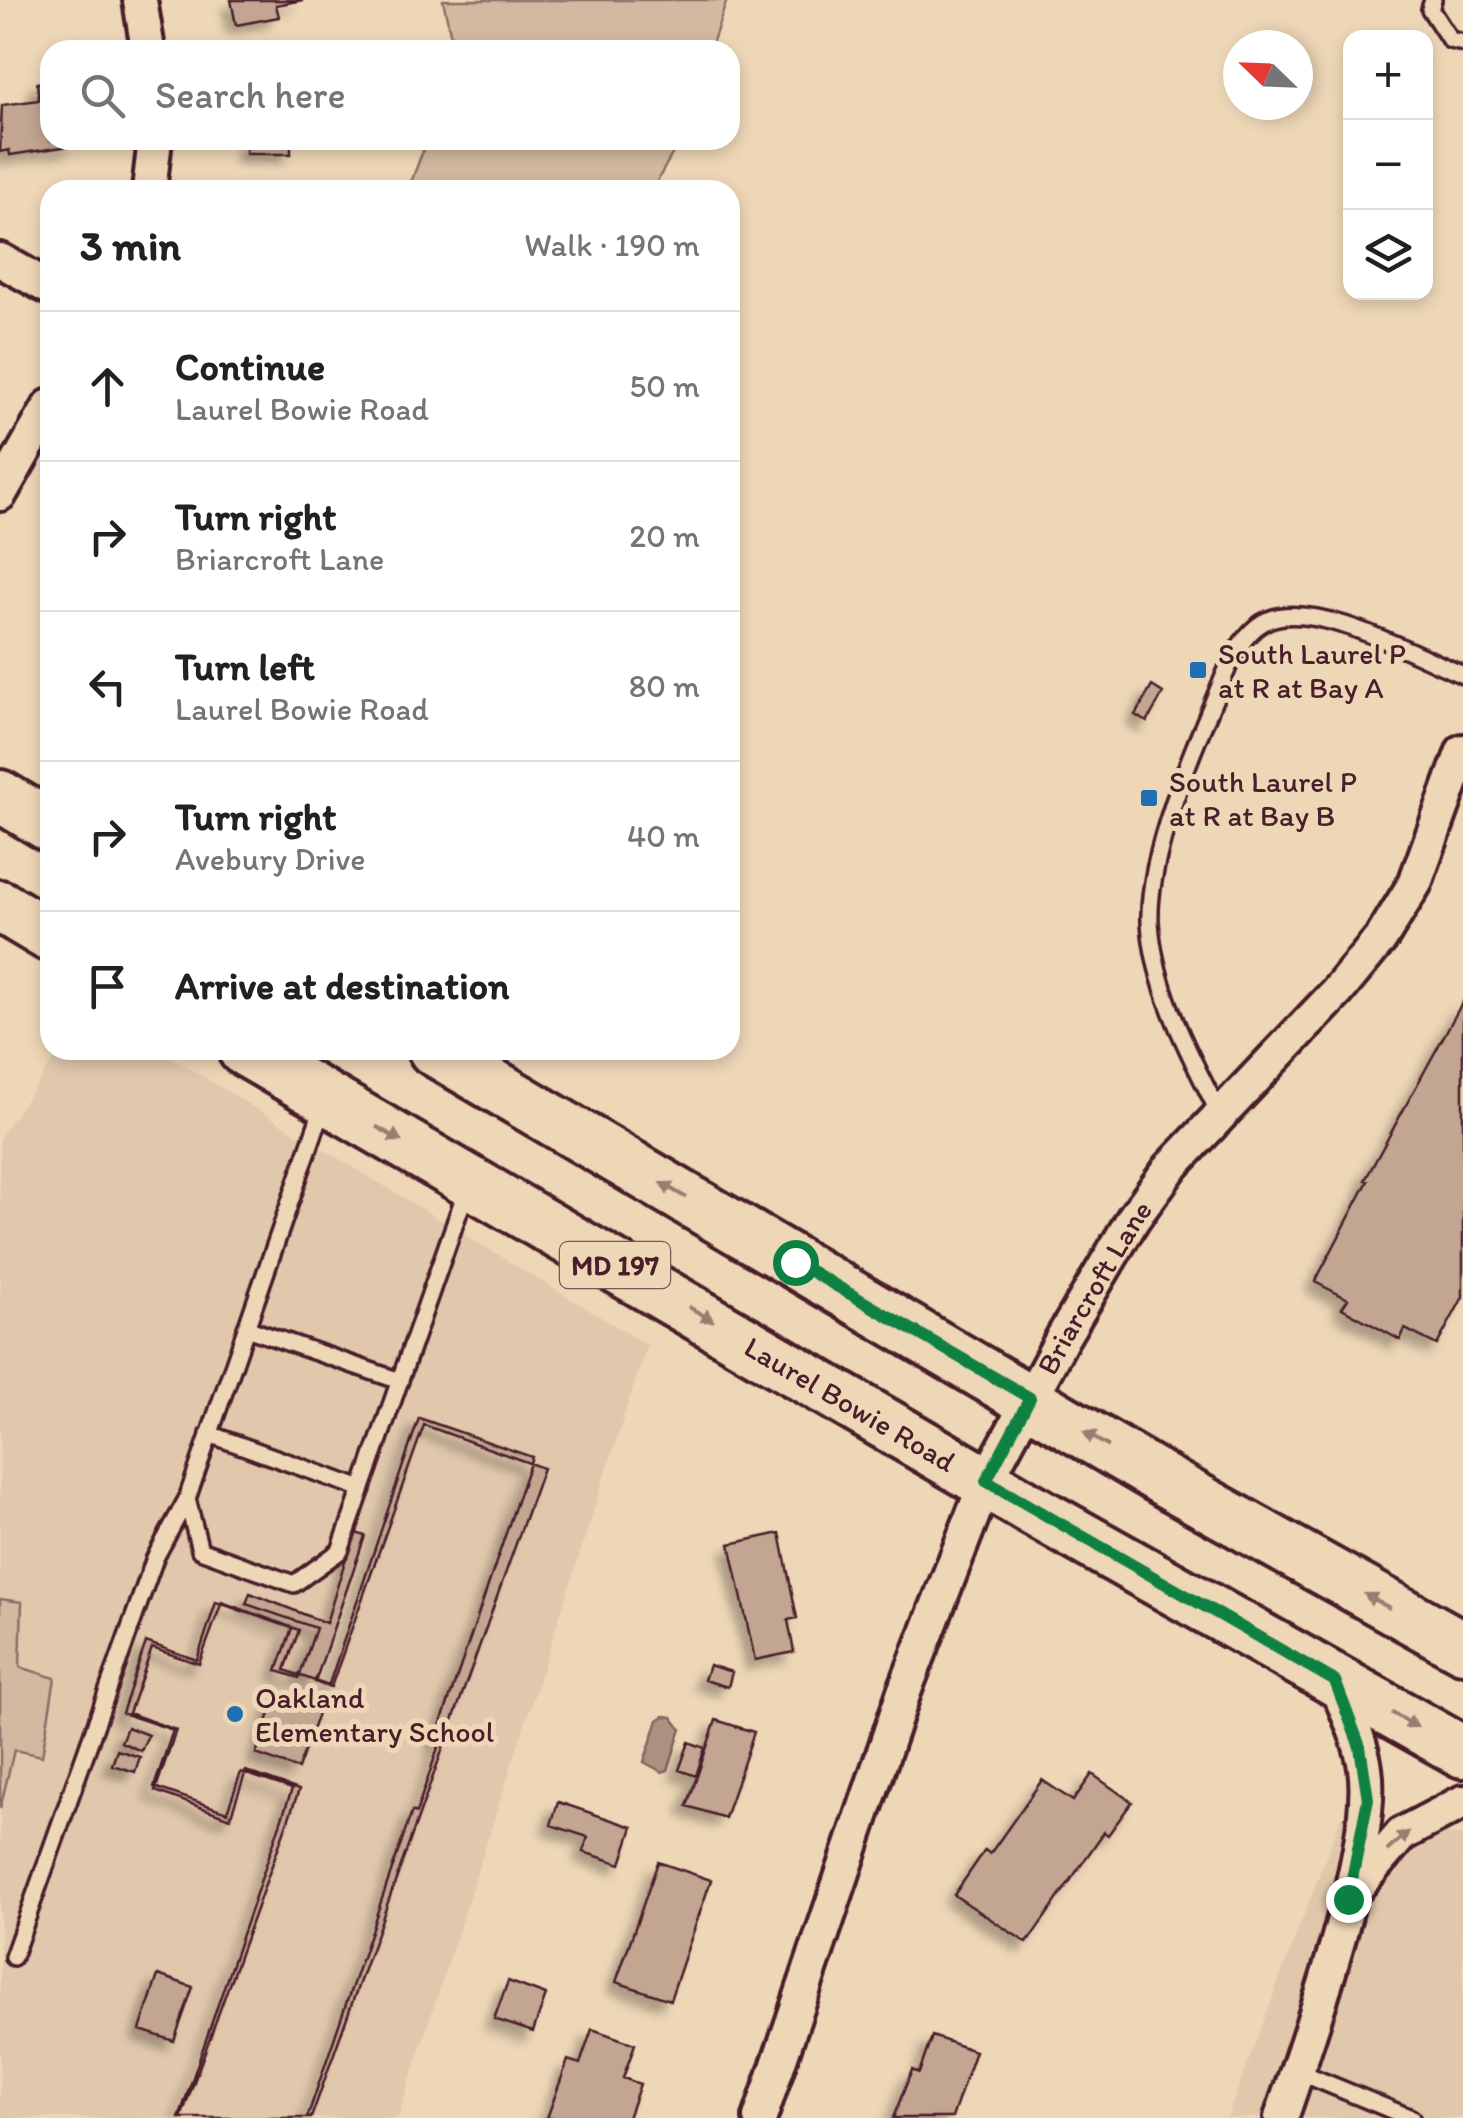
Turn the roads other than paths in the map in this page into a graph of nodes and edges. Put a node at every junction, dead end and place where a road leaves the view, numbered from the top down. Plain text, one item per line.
1 (140, 0) edge
2 (1432, 0) edge
3 (146, 40) edge
4 (1463, 43) edge
5 (154, 150) edge
6 (150, 180) edge
7 (0, 260) edge
8 (40, 282) edge
9 (40, 424) edge
10 (0, 494) edge
11 (1463, 675) edge
12 (1463, 751) edge
13 (0, 796) edge
14 (40, 820) edge
15 (0, 906) edge
16 (40, 930) edge
17 (261, 1060) edge
18 (451, 1060) edge
19 (326, 1098) junction
20 (1220, 1115) junction
21 (470, 1180) junction
22 (246, 1328) junction
23 (400, 1381) junction
24 (1030, 1398) junction
25 (209, 1434) junction
26 (986, 1481) junction
27 (362, 1489) junction
28 (187, 1499) junction
29 (1463, 1647) edge
30 (1335, 1681) junction
31 (1463, 1752) edge
32 (1463, 1802) edge
33 (1348, 1899) junction
34 (14, 1956) dead end
35 (1297, 2071) junction
36 (1401, 2116) edge
37 (760, 2118) edge
38 (1281, 2118) edge

1 - 3 street
2 - 4 lane
5 - 6 street
7 - 8 street
9 - 10 street
11 - 20 lane
12 - 20 street, Briarcroft Lane
13 - 14 main road
15 - 16 main road
17 - 19 main road, Laurel Bowie Road / MD 197
24 -> 18 main road
19 -> 21 main road, Laurel Bowie Road / MD 197
19 - 22 lane
20 - 24 street, Briarcroft Lane
21 - 23 lane
21 -> 26 main road, Laurel Bowie Road / MD 197
22 - 23 lane
22 - 25 lane
23 - 27 lane
24 - 26 street, Briarcroft Lane
29 -> 24 main road
25 - 27 lane
25 - 28 lane
26 - 30 main road, Laurel Bowie Road / MD 197
26 - 37 street, Briarcroft Lane
27 - 28 lane
28 - 34 lane
30 -> 31 main road, Laurel Bowie Road / MD 197
30 - 33 street
33 -> 32 street
33 - 35 street
35 - 36 lane
35 - 38 street

